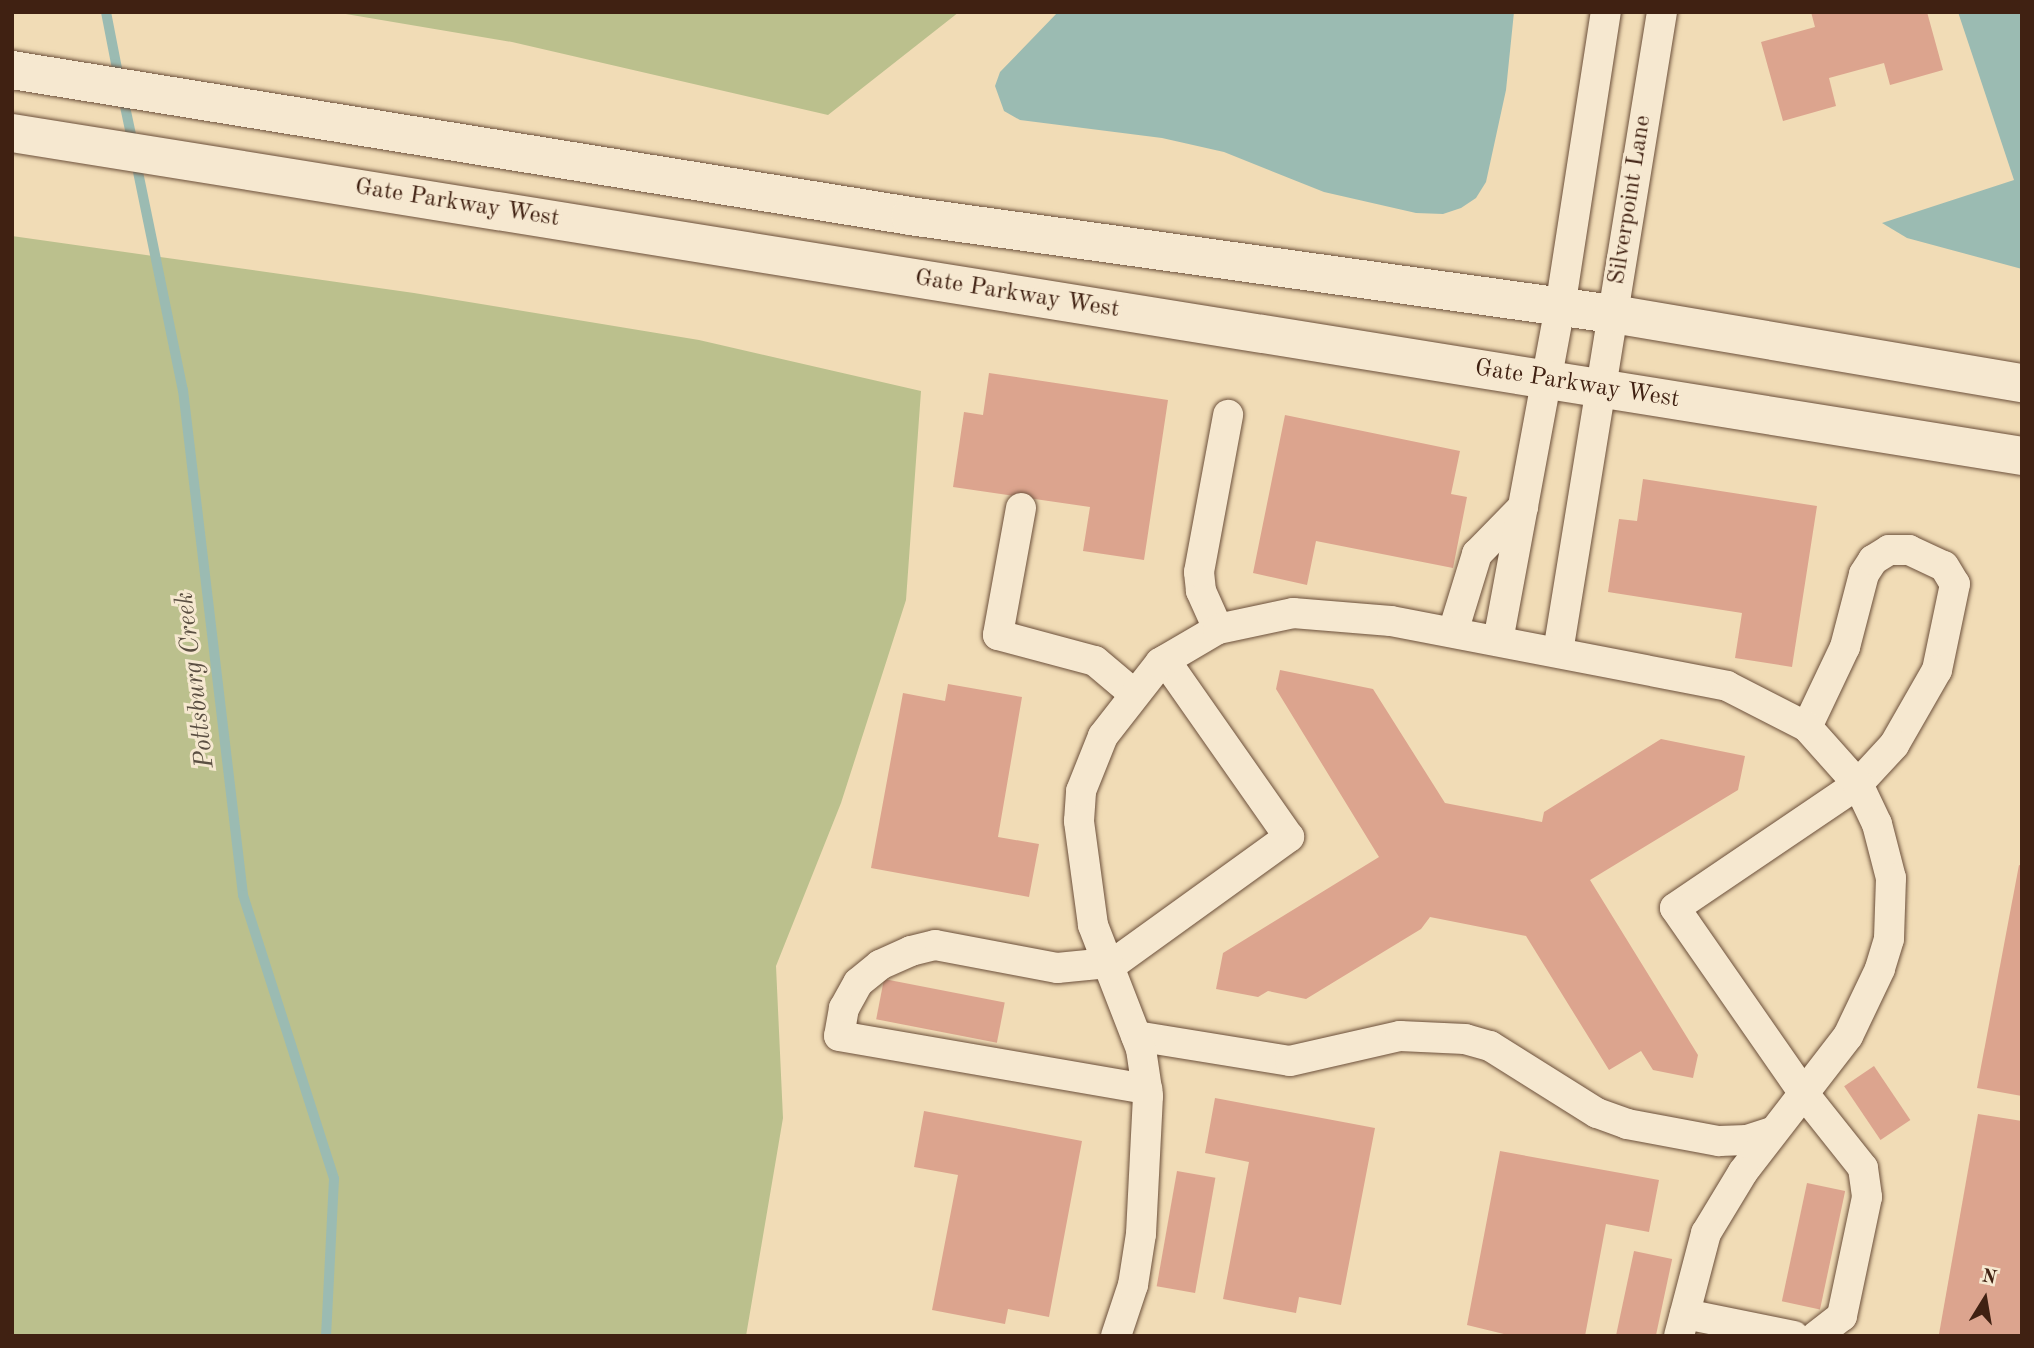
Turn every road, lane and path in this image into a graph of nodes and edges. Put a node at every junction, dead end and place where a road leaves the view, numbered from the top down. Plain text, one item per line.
1 (1606, 12) edge
2 (1662, 12) edge
3 (12, 70) edge
4 (12, 133) edge
5 (1560, 308) junction
6 (1613, 314) junction
7 (1547, 380) junction
8 (2022, 383) edge
9 (1601, 388) junction
10 (1228, 415) dead end
11 (2022, 456) edge
12 (1523, 507) junction
13 (1021, 508) dead end
14 (1218, 629) junction
15 (1453, 632) junction
16 (1498, 641) junction
17 (1558, 652) junction
18 (1165, 660) junction
19 (1133, 693) junction
20 (1807, 727) junction
21 (1858, 784) junction
22 (1109, 964) junction
23 (1136, 1036) junction
24 (1147, 1089) junction
25 (1805, 1095) junction
26 (1772, 1132) junction
27 (1682, 1325) edge
28 (1116, 1336) edge
29 (1794, 1336) edge
30 (1816, 1336) edge

1 - 5 street
2 - 6 street, Silverpoint Lane
3 - 5 main road
4 - 7 main road, Gate Parkway West
5 - 6 main road
5 - 7 street
6 - 8 main road
6 - 9 street, Silverpoint Lane
7 - 9 main road, Gate Parkway West
7 - 12 street
9 - 11 main road, Gate Parkway West
9 - 17 street, Silverpoint Lane
10 - 14 street
12 - 15 street
12 - 16 street
13 - 19 street
14 - 15 street
14 - 18 street
15 - 16 street
16 - 17 street
17 - 20 street
18 - 19 street
18 - 22 street
19 - 22 street
20 - 21 street
20 - 21 street
21 - 25 street
21 - 25 street
22 - 23 street
22 - 24 street
23 - 24 street
23 - 26 street
24 - 28 street
25 - 26 street
25 - 30 street
26 - 27 street
27 - 29 street

